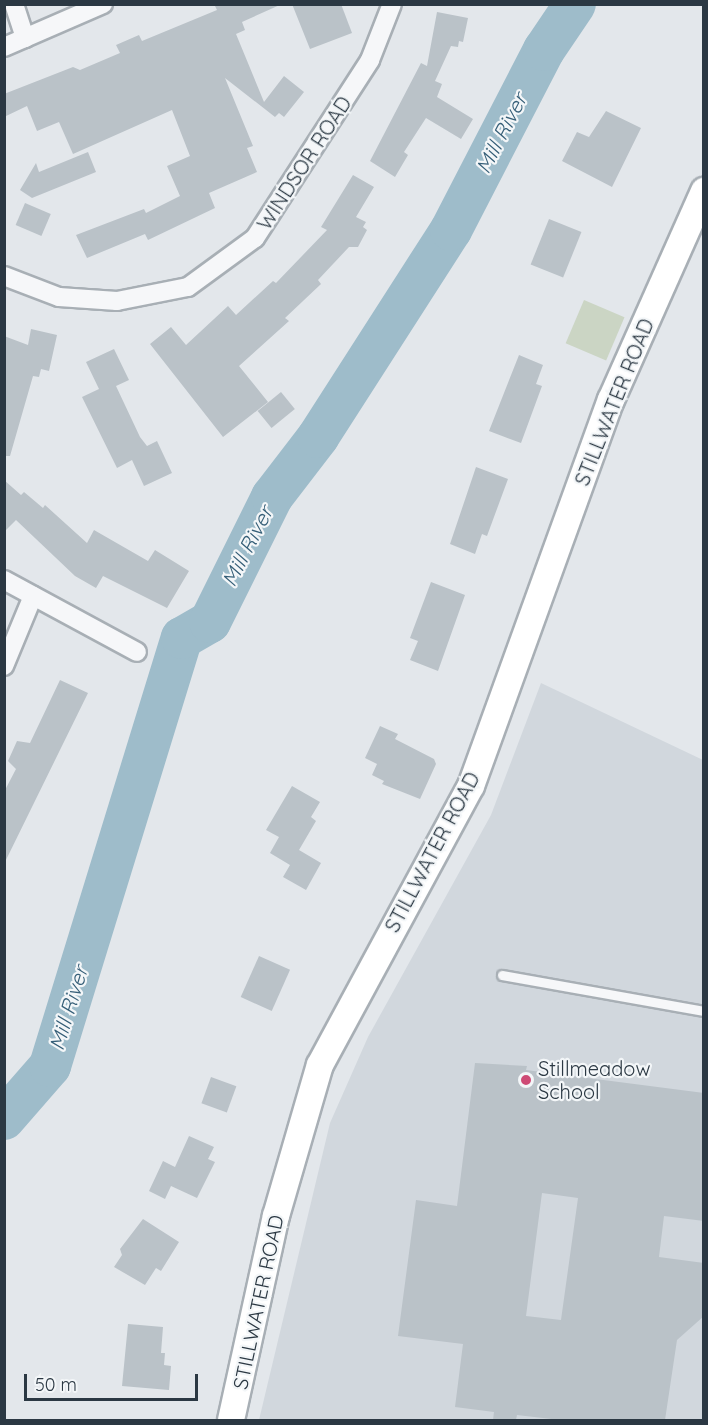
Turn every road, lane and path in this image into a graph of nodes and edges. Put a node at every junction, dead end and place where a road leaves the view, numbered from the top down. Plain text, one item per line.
1 (14, 4) edge
2 (103, 4) edge
3 (392, 4) edge
4 (25, 38) junction
5 (4, 47) edge
6 (704, 191) edge
7 (4, 276) edge
8 (4, 580) edge
9 (33, 596) junction
10 (137, 652) dead end
11 (4, 666) edge
12 (502, 975) dead end
13 (704, 1011) edge
14 (231, 1420) edge

1 - 4 street
2 - 4 street
3 - 7 street, WINDSOR ROAD
4 - 5 street
6 - 14 main road, STILLWATER ROAD
8 - 9 street
9 - 10 street
9 - 11 street
12 - 13 lane

